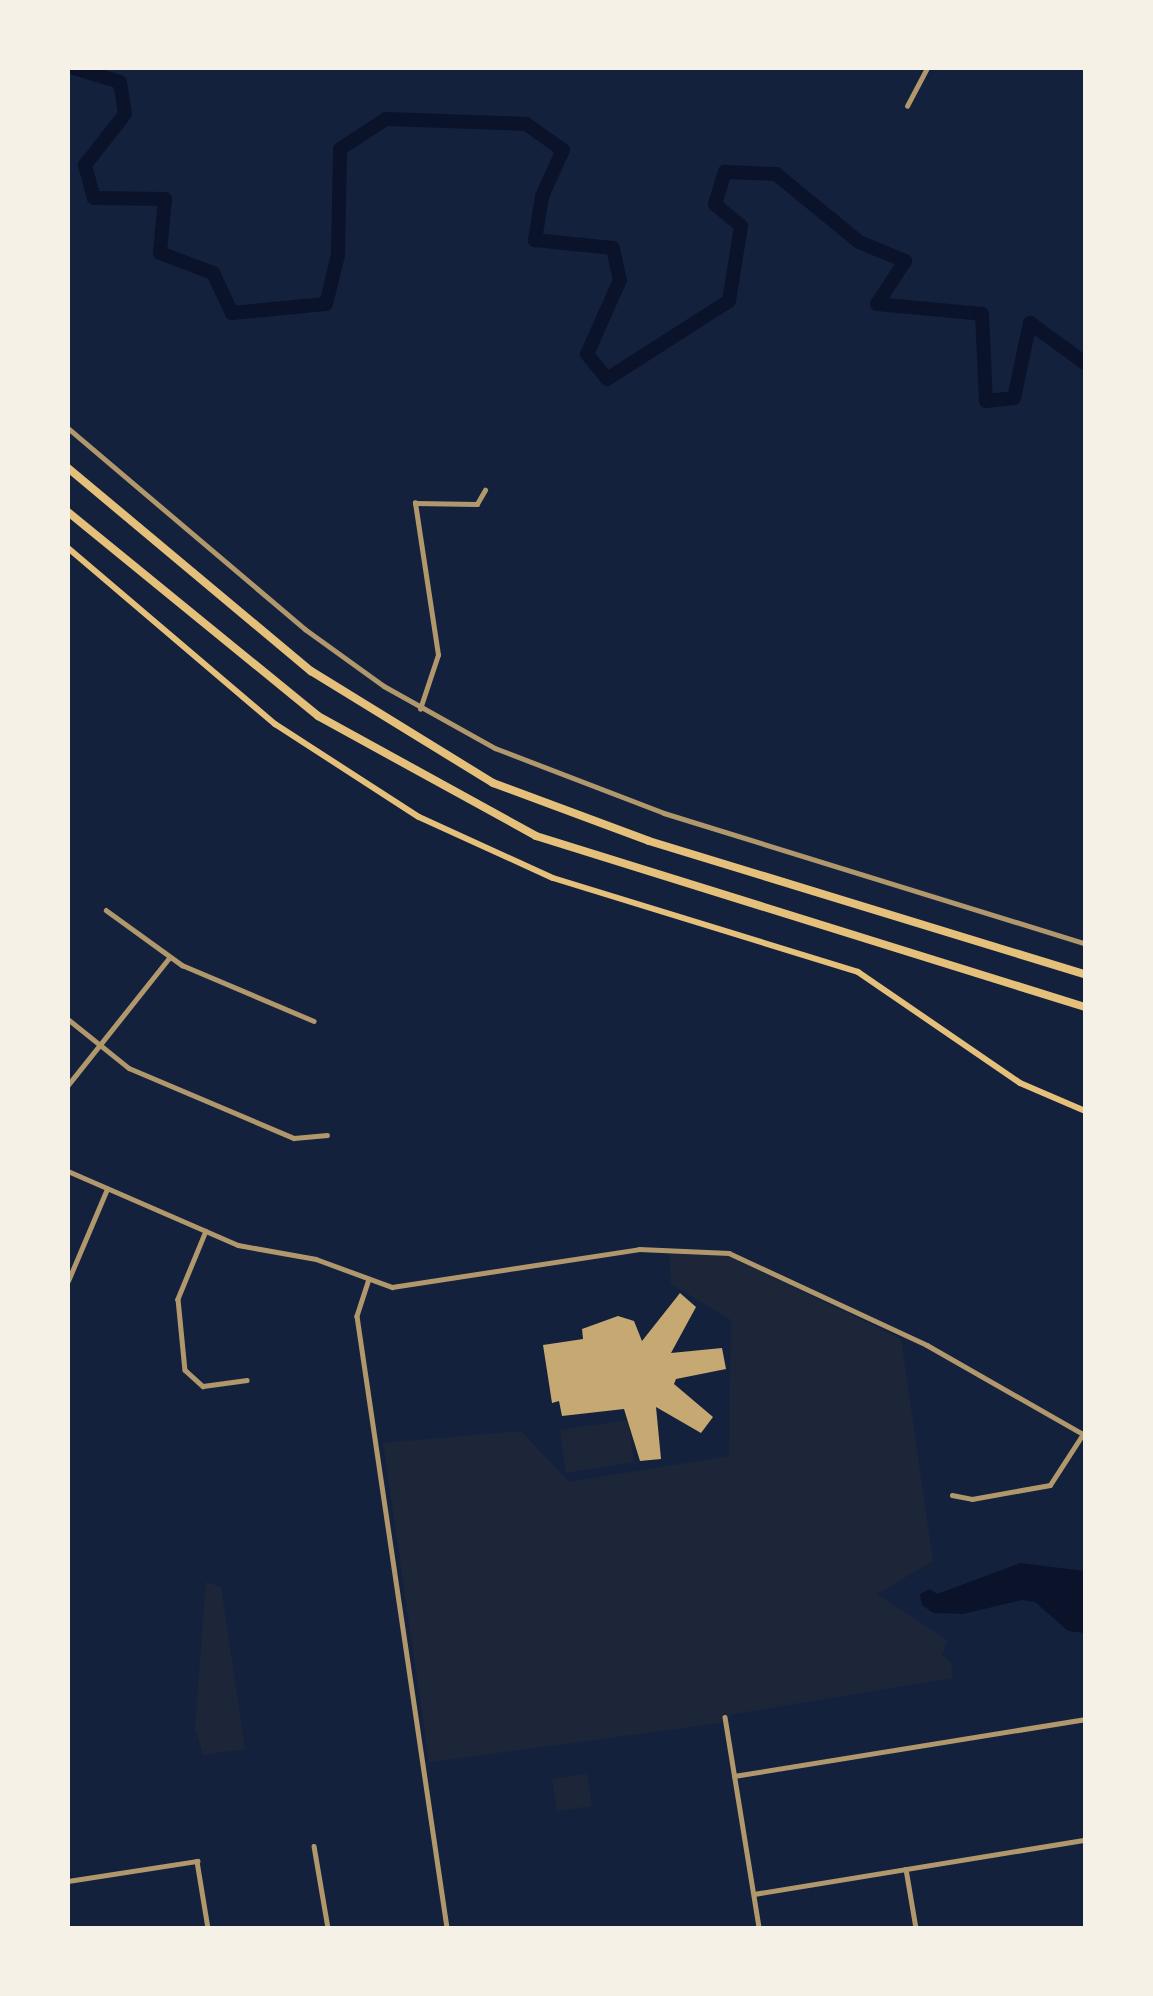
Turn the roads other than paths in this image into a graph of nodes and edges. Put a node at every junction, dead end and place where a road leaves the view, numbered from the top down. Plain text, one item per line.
1 (927, 68) edge
2 (907, 106) dead end
3 (68, 428) edge
4 (68, 468) edge
5 (485, 490) dead end
6 (68, 512) edge
7 (68, 548) edge
8 (420, 709) junction
9 (106, 910) dead end
10 (1085, 943) edge
11 (169, 958) junction
12 (1085, 974) edge
13 (1085, 1007) edge
14 (68, 1019) edge
15 (314, 1021) dead end
16 (100, 1045) junction
17 (68, 1085) edge
18 (1085, 1111) edge
19 (327, 1135) dead end
20 (68, 1171) edge
21 (107, 1189) junction
22 (206, 1231) junction
23 (369, 1279) junction
24 (68, 1281) edge
25 (247, 1380) dead end
26 (1084, 1434) edge
27 (952, 1495) dead end
28 (725, 1717) dead end
29 (1085, 1719) edge
30 (734, 1776) junction
31 (1085, 1840) edge
32 (314, 1846) dead end
33 (906, 1869) junction
34 (68, 1881) edge
35 (754, 1894) junction
36 (208, 1928) edge
37 (328, 1928) edge
38 (447, 1928) edge
39 (759, 1928) edge
40 (916, 1928) edge

1 - 2 street
3 - 8 street
4 - 12 highway
5 - 8 street
6 - 13 highway
7 - 18 main road
8 - 10 street
9 - 11 street
11 - 15 street
11 - 16 street
14 - 16 street
16 - 17 street
16 - 19 street
20 - 21 street
21 - 22 street
21 - 24 street
22 - 23 street
22 - 25 street
23 - 26 street
23 - 38 street
26 - 27 street
28 - 30 street
29 - 30 street
30 - 35 street
31 - 33 street
32 - 37 street
33 - 35 street
33 - 40 street
34 - 36 street
35 - 39 street

